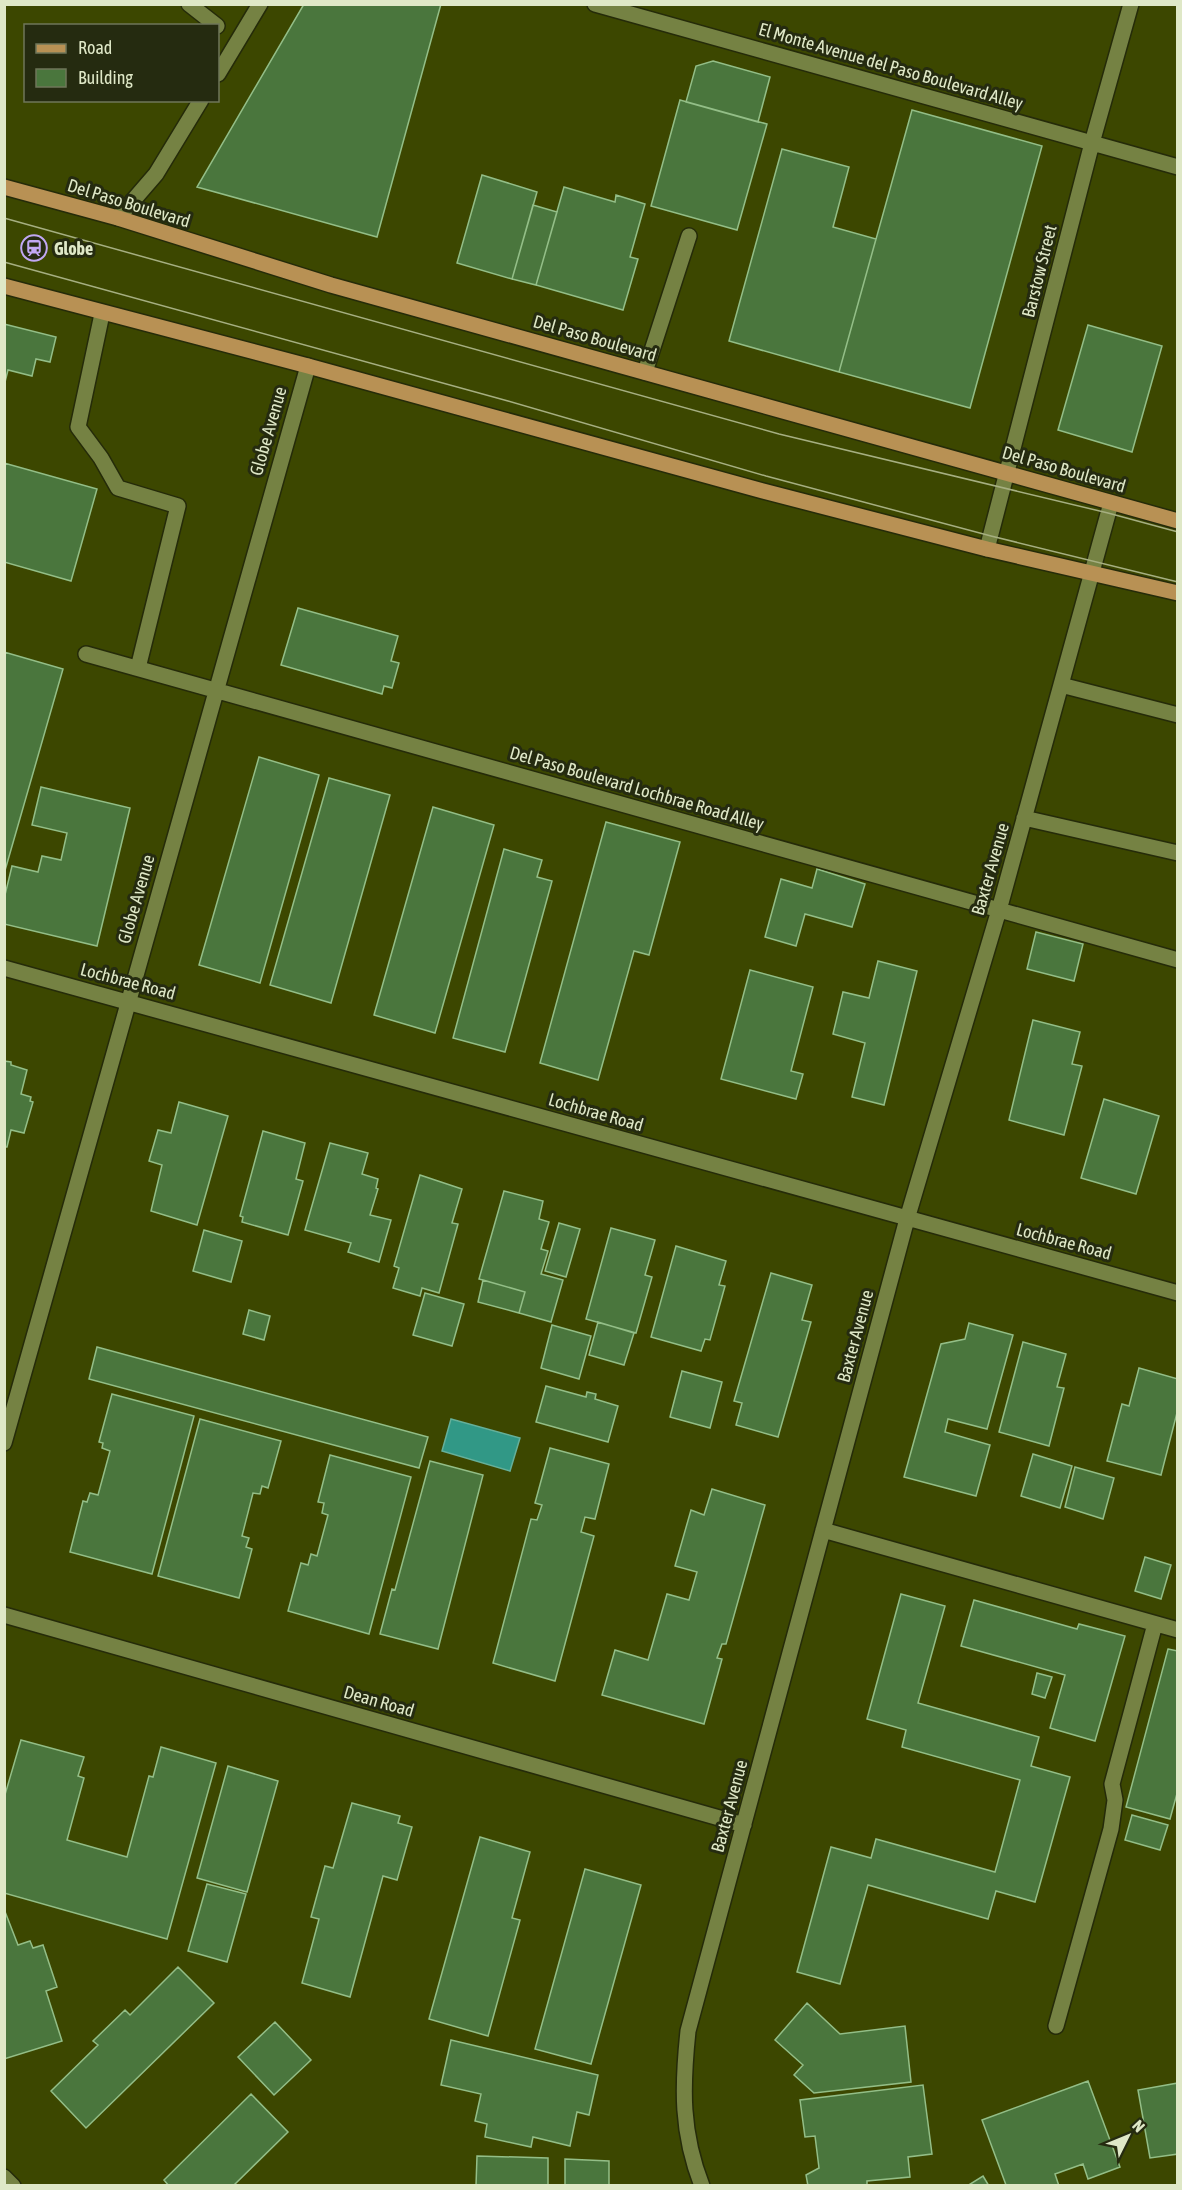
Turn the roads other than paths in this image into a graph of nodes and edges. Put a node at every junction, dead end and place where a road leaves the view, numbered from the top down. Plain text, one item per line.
1 (189, 4) edge
2 (260, 4) edge
3 (595, 4) edge
4 (1131, 4) edge
5 (214, 24) edge
6 (219, 27) edge
7 (238, 41) junction
8 (219, 72) edge
9 (200, 102) edge
10 (1092, 143) junction
11 (1178, 167) edge
12 (4, 187) edge
13 (118, 218) junction
14 (689, 236) dead end
15 (4, 286) edge
16 (102, 314) junction
17 (308, 366) junction
18 (645, 372) junction
19 (1007, 472) junction
20 (1111, 503) junction
21 (1178, 521) edge
22 (987, 549) junction
23 (1090, 572) junction
24 (1178, 593) edge
25 (86, 654) dead end
26 (138, 668) junction
27 (1061, 685) junction
28 (215, 690) junction
29 (1178, 715) edge
30 (1024, 818) junction
31 (1178, 853) edge
32 (999, 910) junction
33 (1178, 960) edge
34 (4, 968) edge
35 (127, 1001) junction
36 (907, 1219) junction
37 (1178, 1293) edge
38 (4, 1443) edge
39 (823, 1530) junction
40 (4, 1615) edge
41 (1155, 1624) junction
42 (1178, 1630) edge
43 (744, 1825) junction
44 (1056, 2026) dead end
45 (4, 2177) edge
46 (13, 2186) edge
47 (702, 2186) edge

1 - 5 street
2 - 7 street
3 - 10 street, El Monte Avenue del Paso Boulevard Alley
4 - 10 street, Barstow Street
6 - 7 street
7 - 8 street
9 - 13 street
10 - 11 street, El Monte Avenue del Paso Boulevard Alley
10 - 19 street, Barstow Street
12 - 13 main road, Del Paso Boulevard
13 - 18 main road, Del Paso Boulevard
14 - 18 street
15 - 16 main road
16 - 17 main road
16 - 26 street
17 - 22 main road
17 - 28 street, Globe Avenue
18 - 19 main road, Del Paso Boulevard
19 - 20 main road, Del Paso Boulevard
19 - 22 street, Barstow Street
20 - 21 main road, Del Paso Boulevard
20 - 23 street, Baxter Avenue
22 - 23 main road
23 - 24 main road
23 - 27 street, Baxter Avenue
25 - 26 street, Del Paso Boulevard Lochbrae Road Alley
26 - 28 street, Del Paso Boulevard Lochbrae Road Alley
27 - 29 street
27 - 30 street, Baxter Avenue
28 - 32 street, Del Paso Boulevard Lochbrae Road Alley
28 - 35 street, Globe Avenue
30 - 31 street
30 - 32 street, Baxter Avenue
32 - 33 street, Del Paso Boulevard Lochbrae Road Alley
32 - 36 street, Baxter Avenue
34 - 35 street, Lochbrae Road
35 - 36 street, Lochbrae Road
35 - 38 street, Globe Avenue
36 - 37 street, Lochbrae Road
36 - 39 street, Baxter Avenue
39 - 41 street
39 - 43 street, Baxter Avenue
40 - 43 street, Dean Road
41 - 42 street
41 - 44 street
43 - 47 street, Baxter Avenue
45 - 46 street

